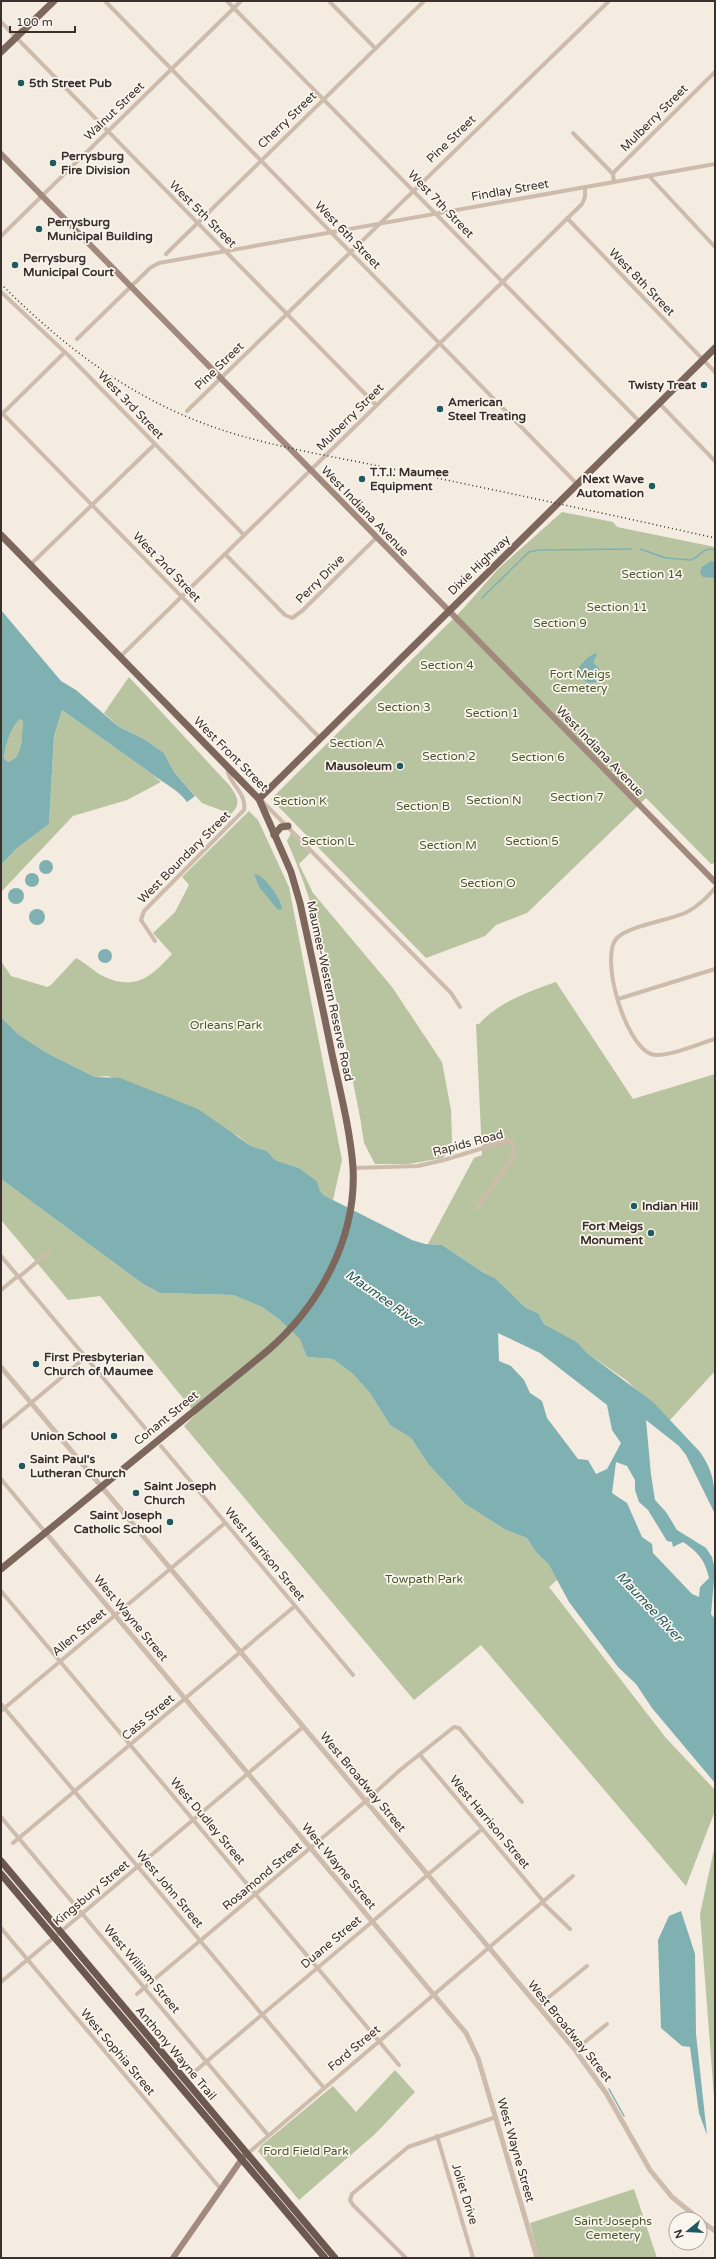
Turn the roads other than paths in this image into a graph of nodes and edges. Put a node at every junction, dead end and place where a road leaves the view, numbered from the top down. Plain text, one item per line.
1 (54, 1) edge
2 (105, 1) edge
3 (227, 1) edge
4 (240, 1) edge
5 (329, 1) edge
6 (424, 1) edge
7 (609, 1) edge
8 (234, 8) junction
9 (1, 22) edge
10 (16, 38) junction
11 (375, 48) junction
12 (1, 52) edge
13 (171, 69) junction
14 (715, 72) edge
15 (324, 98) junction
16 (107, 132) junction
17 (573, 133) dead end
18 (1, 154) edge
19 (260, 160) junction
20 (715, 164) edge
21 (613, 174) junction
22 (649, 176) junction
23 (614, 182) junction
24 (584, 187) junction
25 (414, 190) junction
26 (42, 196) junction
27 (436, 213) junction
28 (567, 218) junction
29 (197, 223) junction
30 (378, 223) junction
31 (330, 232) junction
32 (1, 236) edge
33 (715, 247) edge
34 (226, 251) junction
35 (350, 252) junction
36 (166, 254) dead end
37 (503, 281) junction
38 (131, 287) junction
39 (1, 292) edge
40 (287, 314) junction
41 (77, 339) dead end
42 (439, 343) junction
43 (715, 348) edge
44 (65, 352) junction
45 (703, 360) junction
46 (715, 372) edge
47 (220, 379) junction
48 (659, 403) junction
49 (376, 405) junction
50 (187, 411) dead end
51 (2, 414) edge
52 (640, 422) junction
53 (155, 444) junction
54 (715, 461) edge
55 (310, 470) junction
56 (577, 484) junction
57 (93, 505) junction
58 (1, 535) edge
59 (244, 535) junction
60 (376, 538) junction
61 (225, 554) junction
62 (30, 565) junction
63 (181, 597) junction
64 (448, 611) junction
65 (120, 656) junction
66 (319, 737) junction
67 (226, 765) junction
68 (259, 799) junction
69 (288, 826) junction
70 (274, 835) junction
71 (715, 882) edge
72 (715, 888) edge
73 (155, 941) dead end
74 (715, 969) edge
75 (618, 999) junction
76 (460, 1007) dead end
77 (715, 1039) edge
78 (353, 1168) junction
79 (351, 1194) joint
80 (477, 1208) dead end
81 (50, 1251) dead end
82 (1, 1256) edge
83 (18, 1277) junction
84 (1, 1290) edge
85 (86, 1357) junction
86 (1, 1367) edge
87 (31, 1403) junction
88 (1, 1428) edge
89 (150, 1434) dead end
90 (161, 1446) dead end
91 (1, 1479) edge
92 (101, 1486) junction
93 (225, 1523) junction
94 (45, 1532) junction
95 (1, 1569) edge
96 (170, 1569) junction
97 (1, 1591) edge
98 (295, 1606) junction
99 (115, 1615) junction
100 (240, 1652) junction
101 (60, 1662) junction
102 (354, 1675) dead end
103 (185, 1698) junction
104 (1, 1704) edge
105 (3, 1709) edge
106 (304, 1727) junction
107 (130, 1744) junction
108 (421, 1756) junction
109 (248, 1774) junction
110 (74, 1791) junction
111 (366, 1801) junction
112 (522, 1802) dead end
113 (1, 1817) edge
114 (193, 1820) junction
115 (482, 1829) junction
116 (19, 1838) junction
117 (13, 1843) dead end
118 (311, 1848) junction
119 (1, 1861) edge
120 (138, 1866) junction
121 (1, 1874) edge
122 (428, 1874) junction
123 (573, 1876) dead end
124 (256, 1894) junction
125 (543, 1902) junction
126 (82, 1913) junction
127 (372, 1921) junction
128 (1, 1928) edge
129 (570, 1929) dead end
130 (60, 1932) junction
131 (54, 1937) junction
132 (200, 1941) junction
133 (490, 1949) junction
134 (27, 1960) junction
135 (587, 1966) dead end
136 (317, 1967) junction
137 (1, 1982) edge
138 (144, 1988) junction
139 (137, 1994) dead end
140 (434, 1995) junction
141 (538, 2006) junction
142 (262, 2014) junction
143 (607, 2024) dead end
144 (379, 2041) junction
145 (575, 2050) junction
146 (207, 2062) junction
147 (399, 2065) dead end
148 (193, 2073) dead end
149 (324, 2088) junction
150 (496, 2117) junction
151 (268, 2135) junction
152 (437, 2136) junction
153 (244, 2156) junction
154 (220, 2188) junction
155 (689, 2211) edge
156 (173, 2258) edge
157 (325, 2258) edge
158 (335, 2258) edge
159 (406, 2258) edge
160 (473, 2258) edge
161 (537, 2258) edge

1 - 10 main road
2 - 13 street, West 6th Street
3 - 8 street, West 7th Street
4 - 8 street, Walnut Street
5 - 11 street
6 - 11 street, Cherry Street
7 - 25 street, Pine Street
8 - 13 street, Walnut Street
8 - 15 street, West 7th Street
9 - 10 street, West 5th Street
10 - 12 main road
10 - 16 street, West 5th Street
11 - 15 street, Cherry Street
13 - 16 street, Walnut Street
13 - 19 street, West 6th Street
14 - 21 street, Mulberry Street
15 - 19 street, Cherry Street
15 - 25 street, West 7th Street
16 - 26 street, Walnut Street
16 - 29 street, West 5th Street
17 - 21 street
18 - 26 main road, West Indiana Avenue
19 - 29 street, Cherry Street
19 - 31 street, West 6th Street
20 - 22 street, Findlay Street
21 - 23 street
22 - 23 street, Findlay Street
22 - 33 street
23 - 24 street, Findlay Street
24 - 27 street, Findlay Street
24 - 28 street, Mulberry Street
25 - 27 street, West 7th Street
25 - 30 street, Pine Street
26 - 32 street, Walnut Street
26 - 38 main road, West Indiana Avenue
27 - 30 street, Findlay Street
27 - 37 street, West 7th Street
28 - 37 street, Mulberry Street
28 - 45 street, West 8th Street
29 - 34 street, West 5th Street
29 - 36 street, Cherry Street
30 - 31 street, Findlay Street
30 - 35 street, Pine Street
31 - 34 street, Findlay Street
31 - 35 street, West 6th Street
34 - 38 street, Findlay Street
34 - 40 street, West 5th Street
35 - 40 street, Pine Street
35 - 42 street, West 6th Street
37 - 42 street, Mulberry Street
37 - 52 street, West 7th Street
38 - 41 street
38 - 47 main road, West Indiana Avenue
39 - 44 street, West 3rd Street
40 - 47 street, Pine Street
40 - 49 street, West 5th Street
42 - 49 street, Mulberry Street
42 - 56 street, West 6th Street
43 - 45 main road, Dixie Highway
44 - 51 street
44 - 53 street, West 3rd Street
45 - 46 street, West 8th Street
45 - 48 main road, Dixie Highway
47 - 50 street, Pine Street
47 - 55 main road, West Indiana Avenue
48 - 52 main road, Dixie Highway
48 - 54 street
49 - 55 street, Mulberry Street
51 - 57 street, West 2nd Street
52 - 56 main road, Dixie Highway
53 - 57 street
53 - 59 street, West 3rd Street
55 - 59 street, Mulberry Street
55 - 60 main road, West Indiana Avenue
56 - 64 main road, Dixie Highway
57 - 62 street
57 - 63 street, West 2nd Street
58 - 62 main road, West Front Street
59 - 61 street, Mulberry Street
60 - 61 street, Perry Drive
60 - 64 main road, West Indiana Avenue
61 - 63 street, Mulberry Street
62 - 65 main road, West Front Street
63 - 65 street, Mulberry Street
63 - 66 street, West 2nd Street
64 - 66 main road, Dixie Highway
64 - 71 main road, West Indiana Avenue
65 - 67 main road, West Front Street
66 - 68 main road, Dixie Highway
67 - 68 main road, West Front Street
67 - 73 street, West Boundary Street
68 - 69 street, West Front Street
68 - 70 main road, Maumee-Western Reserve Road
69 - 70 main road
69 - 76 street, West Front Street
70 - 78 main road, Maumee-Western Reserve Road
72 - 75 street
74 - 75 street
75 - 77 street
78 - 79 main road, Maumee-Western Reserve Road
78 - 80 street, Rapids Road
79 - 92 main road, Conant Street
81 - 83 street
82 - 83 street
83 - 84 street
83 - 85 street
85 - 87 street
85 - 89 street
86 - 87 street, West Broadway Street
87 - 88 street
87 - 92 street, West Broadway Street
90 - 93 street, West Harrison Street
91 - 94 street
92 - 94 main road, Conant Street
92 - 96 street, West Broadway Street
93 - 96 street, Allen Street
93 - 98 street, West Harrison Street
94 - 95 main road, Conant Street
94 - 99 street, West Wayne Street
96 - 99 street, Allen Street
96 - 100 street, West Broadway Street
97 - 101 street, West Dudley Street
98 - 100 street, Cass Street
98 - 102 street, West Harrison Street
99 - 101 street, Allen Street
99 - 103 street, West Wayne Street
100 - 103 street, Cass Street
100 - 106 street, West Broadway Street
101 - 105 street, Allen Street
101 - 107 street, West Dudley Street
103 - 107 street, Cass Street
103 - 109 street, West Wayne Street
104 - 105 street, West John Street
105 - 110 street, West John Street
106 - 109 street, Kingsbury Street
106 - 111 street, West Broadway Street
107 - 110 street, Cass Street
107 - 114 street, West Dudley Street
108 - 111 street, Rosamond Street
108 - 112 street, Rosamond Street
108 - 115 street, West Harrison Street
109 - 114 street, Kingsbury Street
109 - 118 street, West Wayne Street
110 - 116 street, Cass Street
110 - 120 street, West John Street
111 - 118 street, Rosamond Street
111 - 122 street, West Broadway Street
113 - 116 street, West William Street
114 - 120 street, Kingsbury Street
114 - 124 street, West Dudley Street
115 - 122 street, Duane Street
115 - 125 street, West Harrison Street
116 - 117 street, Cass Street
116 - 126 street, West William Street
118 - 124 street, Rosamond Street
118 - 127 street, West Wayne Street
119 - 130 highway, Anthony Wayne Trail
120 - 126 street, Kingsbury Street
120 - 132 street, West John Street
121 - 131 highway, Anthony Wayne Trail
122 - 127 street, Duane Street
122 - 133 street, West Broadway Street
123 - 125 street, Ford Street
124 - 132 street, Rosamond Street
124 - 136 street, West Dudley Street
125 - 129 street, West Harrison Street
125 - 133 street, Ford Street
126 - 130 street, Kingsbury Street
126 - 138 street, West William Street
127 - 136 street, Duane Street
127 - 140 street, West Wayne Street
128 - 134 street, West Sophia Street
130 - 131 street, Kingsbury Street
130 - 153 highway, Anthony Wayne Trail
131 - 134 street, Kingsbury Street
131 - 153 highway, Anthony Wayne Trail
132 - 138 street, Rosamond Street
132 - 142 street, West John Street
133 - 140 street, Ford Street
133 - 141 street, West Broadway Street
134 - 137 street, Kingsbury Street
134 - 154 street, West Sophia Street
135 - 141 street
136 - 142 street, Duane Street
136 - 144 street, West Dudley Street
138 - 139 street, Rosamond Street
138 - 146 street, West William Street
140 - 144 street, Ford Street
140 - 150 street, West Wayne Street
141 - 145 street, West Broadway Street
142 - 146 street, Duane Street
142 - 149 street, West John Street
143 - 145 street
144 - 147 street, West Dudley Street
144 - 149 street, Ford Street
145 - 155 street, West Broadway Street
146 - 148 street, Duane Street
146 - 151 street, West William Street
149 - 151 street, Ford Street
150 - 152 street
150 - 161 street, West Wayne Street
151 - 153 street, Ford Street
152 - 159 street
152 - 160 street, Joliet Drive
153 - 154 main road, Ford Street
153 - 157 highway, Anthony Wayne Trail
153 - 158 highway, Anthony Wayne Trail
154 - 156 main road, Ford Street

